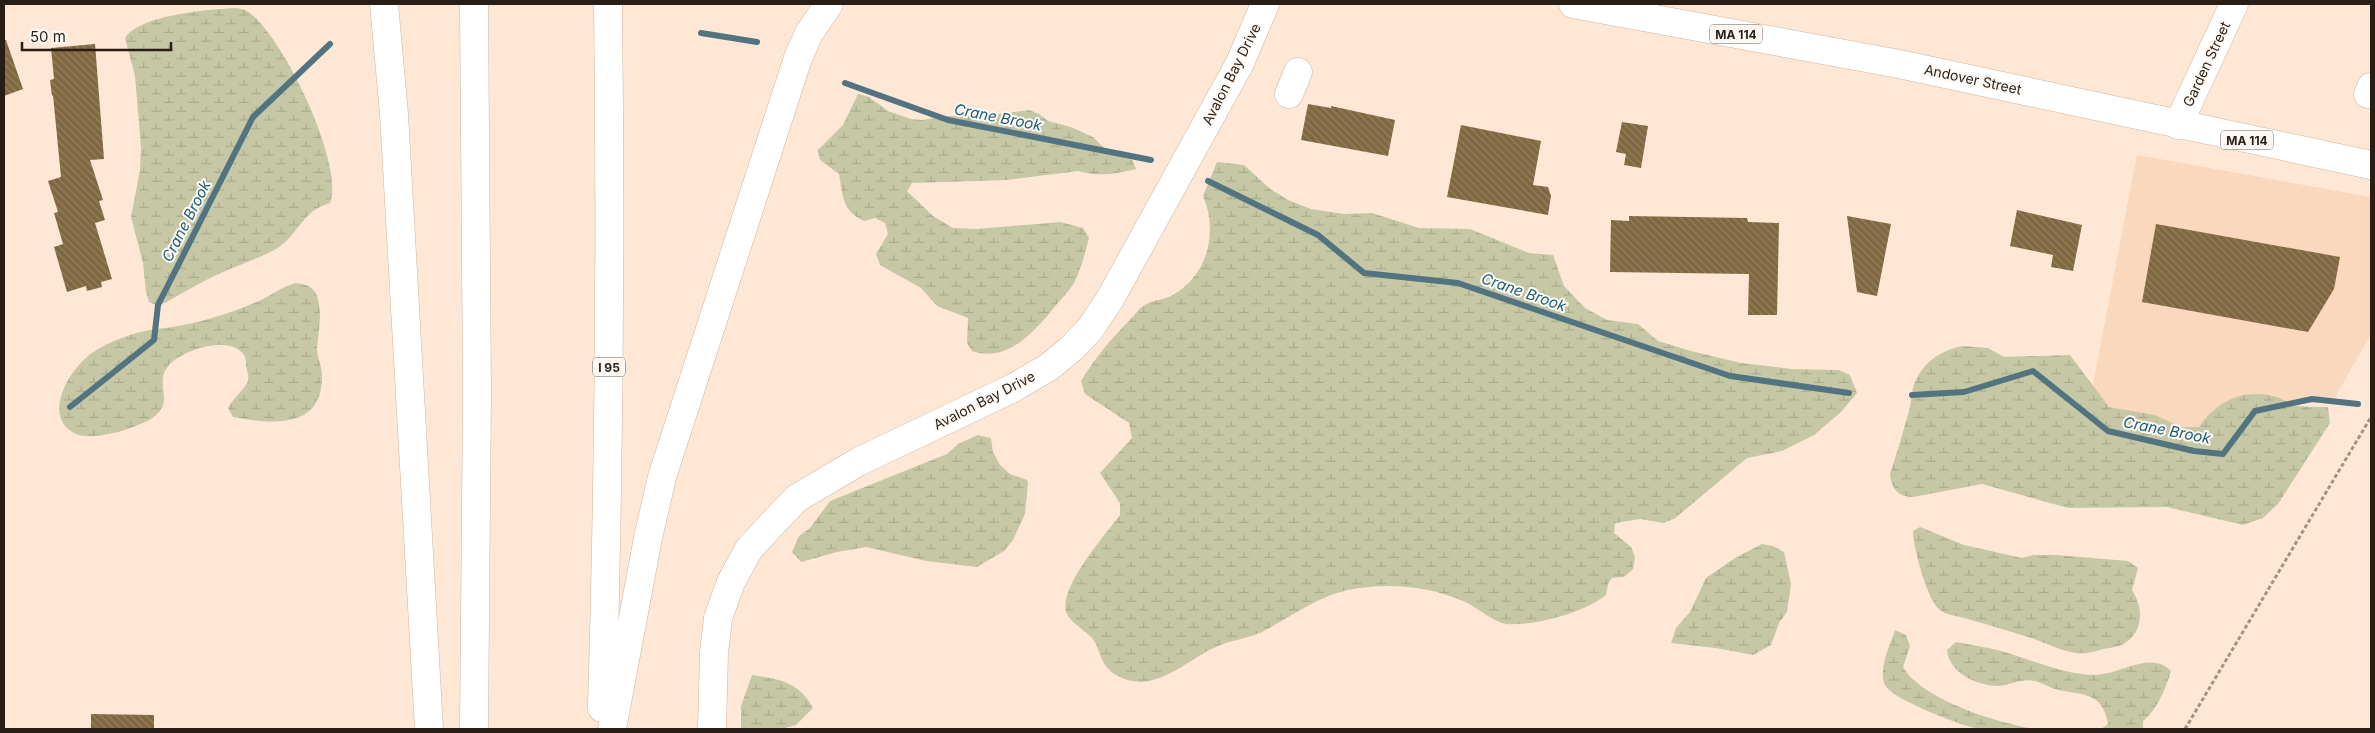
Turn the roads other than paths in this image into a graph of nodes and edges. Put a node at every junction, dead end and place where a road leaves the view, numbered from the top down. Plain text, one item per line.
1 (384, 4) edge
2 (474, 4) edge
3 (608, 4) edge
4 (829, 4) edge
5 (1265, 4) edge
6 (1573, 4) edge
7 (2234, 4) edge
8 (2178, 125) junction
9 (2371, 165) edge
10 (428, 729) edge
11 (474, 729) edge
12 (601, 729) edge
13 (612, 729) edge
14 (712, 729) edge

1 - 10 main road
2 - 11 main road
3 - 12 main road, I 95
4 - 13 main road
5 - 14 main road, Avalon Bay Drive
6 - 8 main road, Andover Street / MA 114
7 - 8 main road, Garden Street
8 - 9 main road, Andover Street / MA 114

